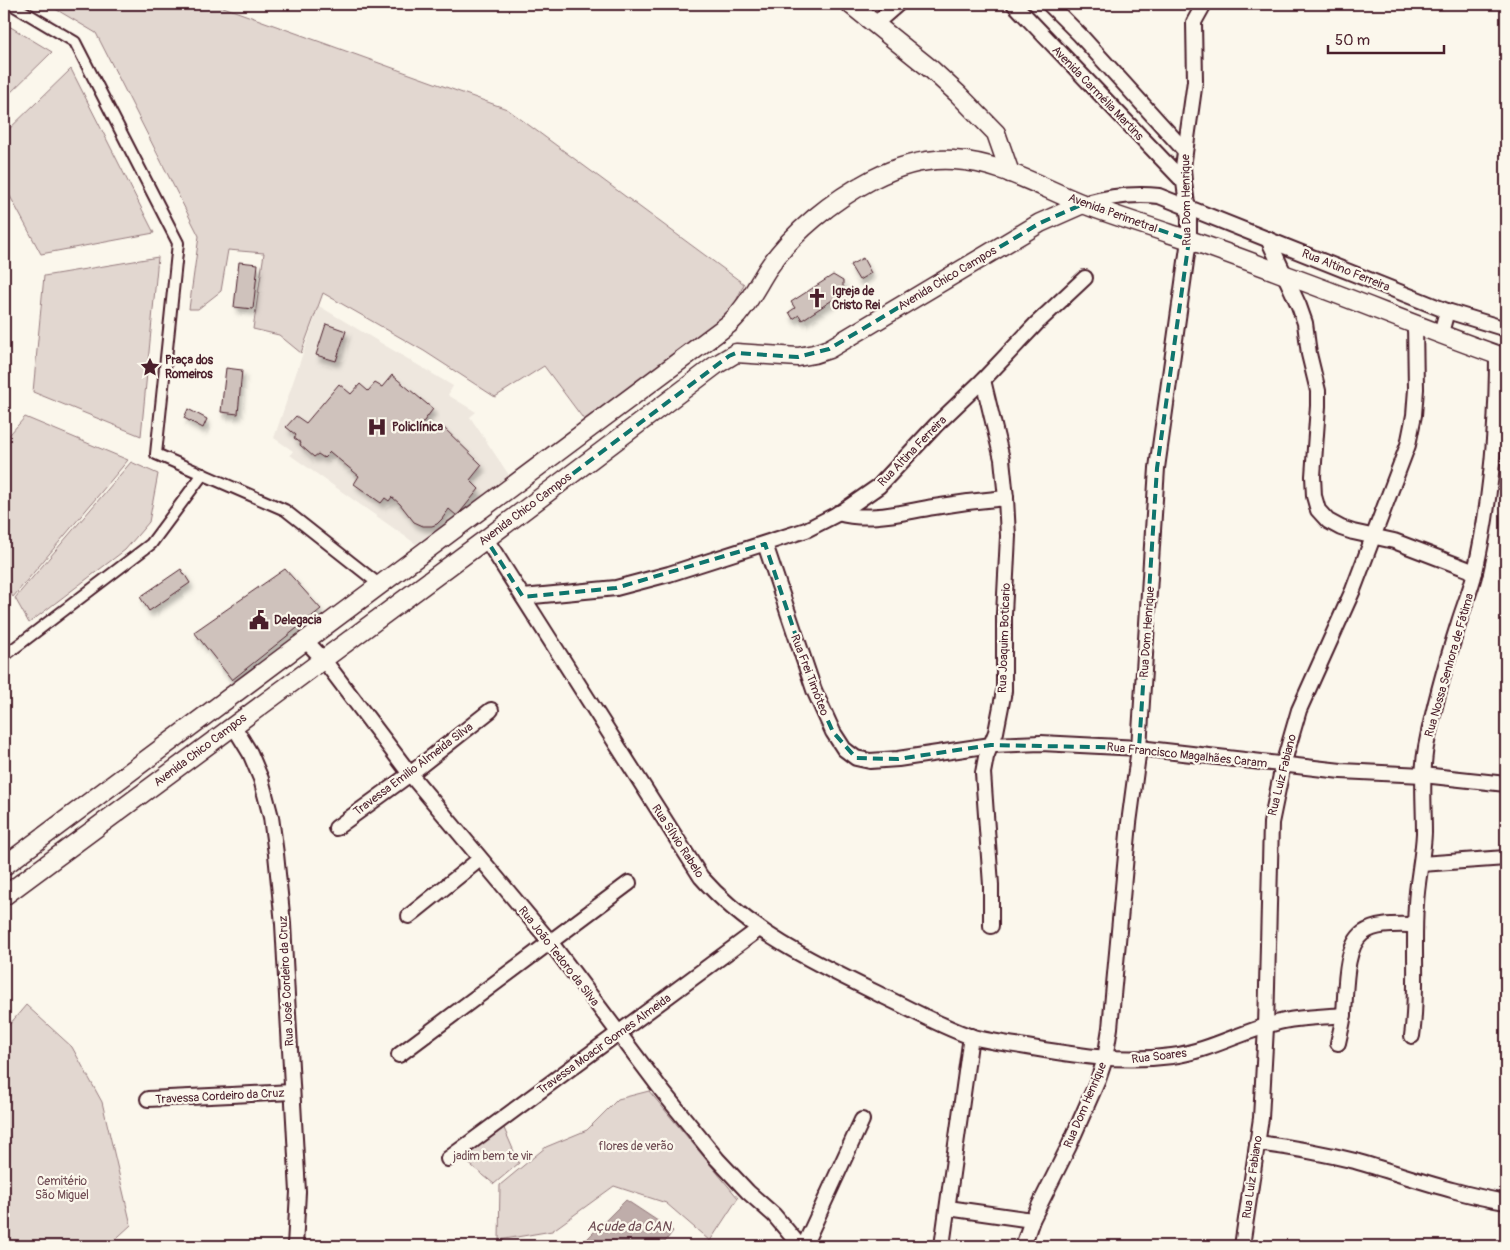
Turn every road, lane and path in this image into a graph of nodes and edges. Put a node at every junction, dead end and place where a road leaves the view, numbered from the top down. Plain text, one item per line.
1 (11, 4) edge
2 (850, 4) edge
3 (898, 4) edge
4 (1014, 4) edge
5 (1049, 4) edge
6 (1204, 4) edge
7 (875, 24) junction
8 (1185, 151) junction
9 (1010, 173) junction
10 (1184, 182) junction
11 (1083, 204) junction
12 (1188, 207) junction
13 (1268, 239) junction
14 (1189, 240) junction
15 (1283, 274) junction
16 (1085, 278) dead end
17 (754, 293) joint
18 (1447, 311) junction
19 (1416, 324) junction
20 (1506, 329) edge
21 (1441, 333) junction
22 (1501, 356) edge
23 (983, 380) junction
24 (576, 439) junction
25 (592, 460) junction
26 (203, 474) junction
27 (1006, 498) junction
28 (838, 513) junction
29 (1374, 536) junction
30 (486, 539) junction
31 (764, 544) junction
32 (1475, 572) junction
33 (380, 585) junction
34 (523, 596) junction
35 (306, 640) junction
36 (4, 656) edge
37 (323, 659) junction
38 (491, 710) dead end
39 (233, 725) junction
40 (991, 745) junction
41 (1139, 748) junction
42 (898, 759) joint
43 (1282, 765) junction
44 (410, 774) junction
45 (1423, 775) junction
46 (1506, 784) edge
47 (336, 828) dead end
48 (1506, 858) edge
49 (480, 859) junction
50 (1421, 864) junction
51 (4, 866) edge
52 (4, 870) edge
53 (629, 883) dead end
54 (10, 891) edge
55 (409, 916) dead end
56 (1415, 925) junction
57 (991, 926) dead end
58 (759, 929) junction
59 (550, 943) junction
60 (1344, 1015) junction
61 (1266, 1027) junction
62 (619, 1033) junction
63 (970, 1036) junction
64 (1412, 1036) dead end
65 (1338, 1043) dead end
66 (400, 1055) dead end
67 (1105, 1059) junction
68 (292, 1092) junction
69 (148, 1099) dead end
70 (862, 1120) dead end
71 (1257, 1142) junction
72 (448, 1159) dead end
73 (1506, 1202) edge
74 (948, 1208) junction
75 (1032, 1220) junction
76 (295, 1246) edge
77 (800, 1246) edge
78 (804, 1246) edge
79 (942, 1246) edge
80 (1023, 1246) edge
81 (1242, 1246) edge

1 - 26 street
2 - 7 street
3 - 7 street
4 - 10 street, Avenida Carmélia Martins
5 - 8 street, Avenida Carmélia Martins
6 - 8 street, Rua Dom Henrique
7 - 9 street
8 - 10 street, Rua Dom Henrique
9 - 11 street, Avenida Perimetral
9 - 17 street, Avenida Perimetral
10 - 12 street, Rua Dom Henrique
11 - 12 street, Rua Altino Ferreira
11 - 14 street, Avenida Perimetral
11 - 25 street, Avenida Chico Campos
12 - 13 street, Rua Altino Ferreira
12 - 14 street, Rua Dom Henrique
13 - 15 street
13 - 18 street, Rua Altino Ferreira
14 - 15 street, Avenida Perimetral
14 - 41 street, Rua Dom Henrique
15 - 19 street, Avenida Perimetral
15 - 29 street
16 - 23 street, Rua Altina Ferreira
17 - 24 street, Avenida Chico Campos
18 - 20 street, Rua Altino Ferreira
18 - 21 street
19 - 21 street, Avenida Perimetral
19 - 29 street, Rua Luiz Fabiano
21 - 22 street, Avenida Perimetral
22 - 32 street, Rua Nossa Senhora de Fátima
23 - 27 street, Rua Joaquim Boticario
23 - 28 street, Rua Altina Ferreira
24 - 25 street
24 - 33 street, Avenida Chico Campos
25 - 30 street, Avenida Chico Campos
26 - 33 street
26 - 36 street
27 - 28 street
27 - 40 street, Rua Joaquim Boticario
28 - 31 street, Rua Altina Ferreira
29 - 32 street
29 - 43 street, Rua Luiz Fabiano
30 - 34 street, Rua Sílvio Rabelo
30 - 37 street, Avenida Chico Campos
31 - 34 street, Rua Altina Ferreira
31 - 42 street, Rua Frei Timóteo
32 - 45 street, Rua Nossa Senhora de Fátima
33 - 35 street, Avenida Chico Campos
34 - 58 street, Rua Sílvio Rabelo
35 - 37 street, Rua João Tedoro da Silva
35 - 51 street, Avenida Chico Campos
37 - 39 street, Avenida Chico Campos
37 - 44 street, Rua João Tedoro da Silva
38 - 44 street, Travessa Emilio Almeida Silva
39 - 54 street, Avenida Chico Campos
39 - 68 street, Rua José Cordeiro da Cruz
40 - 41 street, Rua Francisco Magalhães Caram
40 - 42 street, Rua Francisco Magalhães Caram
40 - 57 street, Rua Joaquim Boticario
41 - 43 street, Rua Francisco Magalhães Caram
41 - 67 street, Rua Dom Henrique
43 - 45 street, Rua Francisco Magalhães Caram
43 - 61 street, Rua Luiz Fabiano
44 - 47 street, Travessa Emilio Almeida Silva
44 - 49 street, Rua João Tedoro da Silva
45 - 46 street, Rua Francisco Magalhães Caram
45 - 50 street, Rua Nossa Senhora de Fátima
48 - 50 street
49 - 55 street
49 - 59 street, Rua João Tedoro da Silva
50 - 56 street, Rua Nossa Senhora de Fátima
52 - 54 street
53 - 59 street
56 - 60 street
56 - 64 street, Rua Nossa Senhora de Fátima
58 - 62 street, Travessa Moacir Gomes Almeida
58 - 63 street, Rua Sílvio Rabelo
59 - 62 street, Rua João Tedoro da Silva
59 - 66 street
60 - 61 street, Rua Soares
60 - 65 street
61 - 67 street, Rua Soares
61 - 71 street, Rua Luiz Fabiano
62 - 72 street, Travessa Moacir Gomes Almeida
62 - 77 street, Rua João Tedoro da Silva
63 - 67 street, Rua Soares
63 - 74 street
67 - 75 street, Rua Dom Henrique
68 - 69 street, Travessa Cordeiro da Cruz
68 - 76 street, Rua José Cordeiro da Cruz
70 - 78 street
71 - 73 street
71 - 81 street, Rua Luiz Fabiano
74 - 75 street
74 - 79 street
75 - 80 street, Rua Dom Henrique

